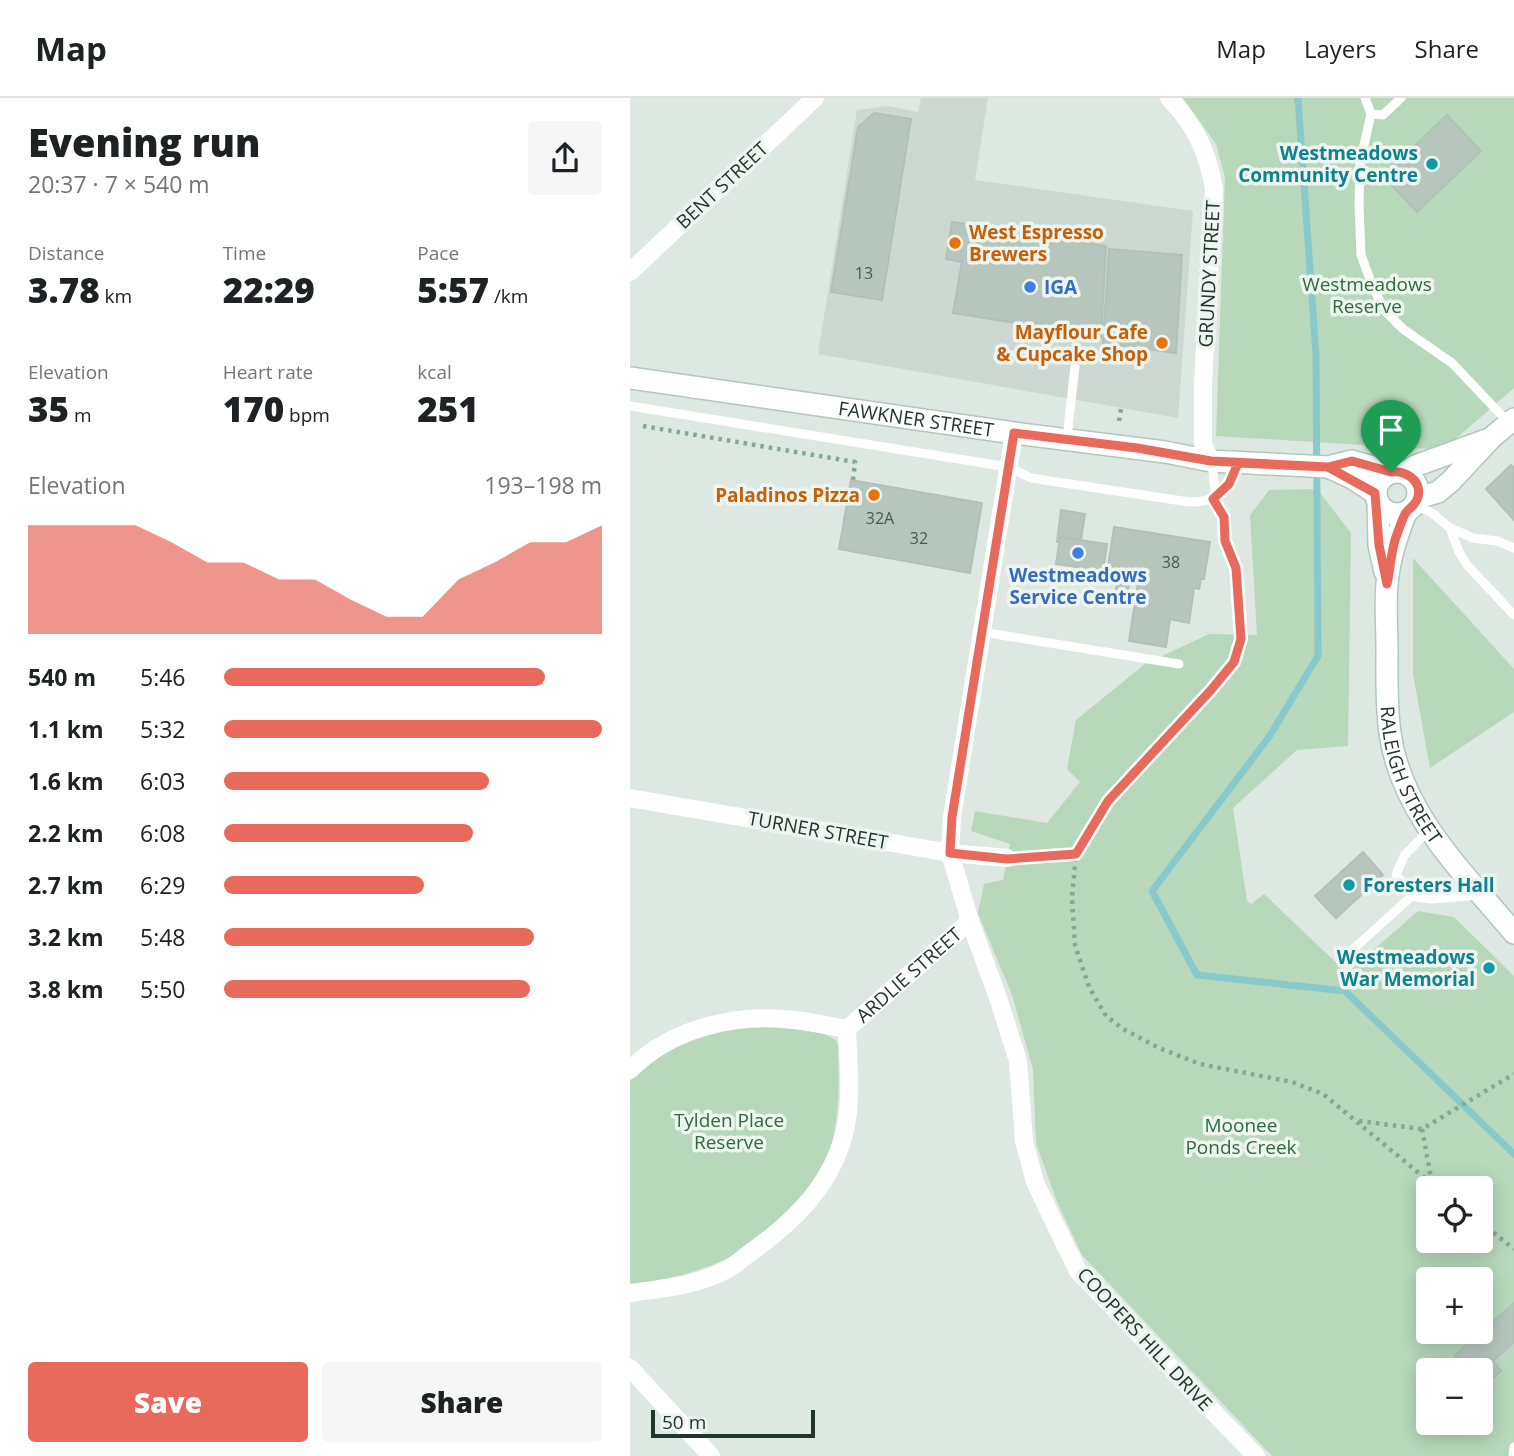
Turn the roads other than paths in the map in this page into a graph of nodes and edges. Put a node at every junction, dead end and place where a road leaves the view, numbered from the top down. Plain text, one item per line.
1 (815, 98) edge
2 (1170, 98) edge
3 (1365, 98) edge
4 (1401, 98) edge
5 (1371, 114) junction
6 (630, 272) edge
7 (1075, 366) dead end
8 (630, 378) edge
9 (630, 406) edge
10 (1512, 421) edge
11 (1014, 433) junction
12 (1491, 438) junction
13 (1067, 440) junction
14 (1211, 461) junction
15 (1238, 463) junction
16 (1008, 467) junction
17 (1328, 467) junction
18 (1398, 473) junction
19 (1376, 497) junction
20 (1213, 499) junction
21 (1413, 505) junction
22 (1450, 528) junction
23 (1514, 548) edge
24 (1387, 584) junction
25 (1514, 615) edge
26 (982, 632) junction
27 (1180, 664) dead end
28 (630, 798) edge
29 (1429, 830) junction
30 (950, 853) junction
31 (1007, 859) road end
32 (1414, 894) junction
33 (1482, 895) junction
34 (970, 921) junction
35 (1514, 933) edge
36 (1349, 953) dead end
37 (847, 1029) junction
38 (630, 1070) edge
39 (630, 1293) edge
40 (630, 1368) edge
41 (1514, 1447) edge
42 (712, 1456) edge
43 (1256, 1456) edge
44 (1513, 1456) edge

1 - 6 street, BENT STREET
2 - 14 street, GRUNDY STREET
3 - 5 lane
4 - 5 lane
5 - 10 lane
7 - 13 lane
8 - 11 street, FAWKNER STREET
9 - 16 lane
10 - 12 street
11 - 13 street, FAWKNER STREET
11 - 16 street, COOPERS HILL DRIVE
12 - 18 street
12 - 21 street
13 - 14 street, FAWKNER STREET
14 - 15 street, FAWKNER STREET
14 - 20 lane
15 - 17 street, FAWKNER STREET
15 - 20 lane
16 - 20 lane
16 - 26 street, COOPERS HILL DRIVE
17 - 18 street, FAWKNER STREET
17 - 19 street, FAWKNER STREET
18 - 19 street
18 - 21 street
19 - 21 street
19 - 24 street, RALEIGH STREET
21 - 22 lane
21 - 24 street, RALEIGH STREET
22 - 23 lane
22 - 25 lane
24 - 29 street, RALEIGH STREET
26 - 27 lane
26 - 30 street, COOPERS HILL DRIVE
28 - 30 street, TURNER STREET
29 - 32 lane
29 - 33 street, RALEIGH STREET
30 - 31 street, TURNER STREET
30 - 34 street, COOPERS HILL DRIVE
32 - 33 lane
32 - 36 lane
33 - 35 street, RALEIGH STREET
34 - 37 street, ARDLIE STREET
34 - 43 street, COOPERS HILL DRIVE
37 - 38 street
37 - 39 street
40 - 42 street
41 - 44 lane

